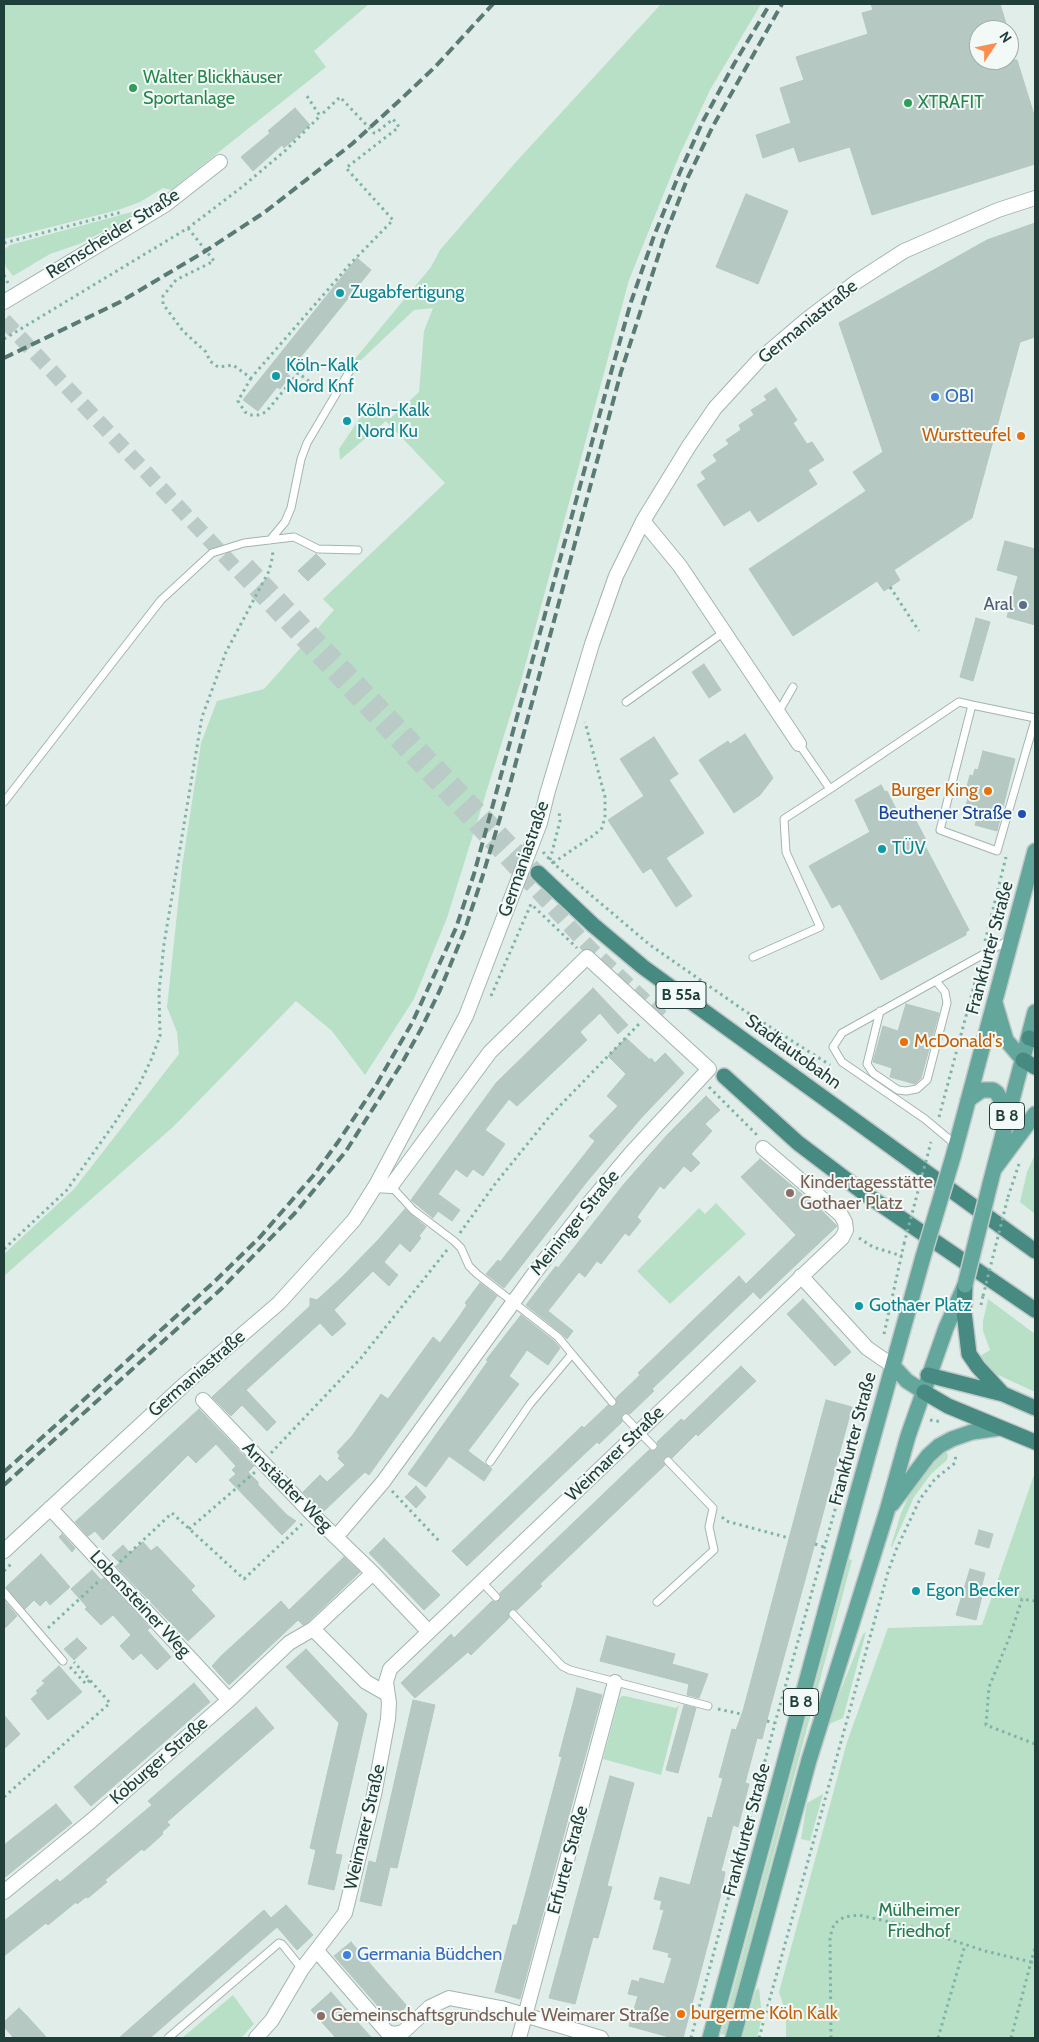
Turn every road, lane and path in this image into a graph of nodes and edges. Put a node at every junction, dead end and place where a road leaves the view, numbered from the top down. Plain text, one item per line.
1 (304, 93) dead end
2 (320, 116) junction
3 (220, 162) dead end
4 (1035, 198) edge
5 (129, 210) dead end
6 (188, 228) junction
7 (4, 243) edge
8 (4, 302) edge
9 (4, 339) edge
10 (352, 367) dead end
11 (251, 378) junction
12 (333, 398) junction
13 (644, 521) junction
14 (270, 540) junction
15 (358, 550) dead end
16 (890, 587) dead end
17 (919, 631) dead end
18 (724, 632) junction
19 (793, 687) dead end
20 (626, 702) dead end
21 (972, 705) junction
22 (574, 706) junction
23 (778, 713) junction
24 (1035, 719) edge
25 (799, 744) joint
26 (830, 789) junction
27 (4, 802) edge
28 (541, 850) dead end
29 (1035, 851) edge
30 (553, 863) junction
31 (1002, 872) dead end
32 (538, 873) tunnel mouth
33 (1012, 939) junction
34 (981, 956) junction
35 (586, 957) junction
36 (753, 958) dead end
37 (936, 981) junction
38 (491, 997) dead end
39 (995, 1003) junction
40 (880, 1012) junction
41 (1035, 1012) edge
42 (1032, 1039) edge
43 (1006, 1040) junction
44 (1029, 1064) edge
45 (977, 1065) junction
46 (835, 1069) dead end
47 (724, 1076) dead end
48 (701, 1078) junction
49 (968, 1100) junction
50 (1008, 1113) junction
51 (1035, 1114) edge
52 (936, 1128) junction
53 (763, 1148) joint
54 (954, 1151) junction
55 (1020, 1162) dead end
56 (991, 1178) junction
57 (376, 1185) junction
58 (391, 1186) junction
59 (846, 1230) junction
60 (4, 1249) edge
61 (1035, 1251) edge
62 (902, 1256) junction
63 (801, 1276) junction
64 (965, 1285) junction
65 (513, 1302) junction
66 (981, 1306) dead end
67 (1035, 1310) edge
68 (572, 1354) junction
69 (879, 1356) junction
70 (893, 1366) junction
71 (928, 1375) junction
72 (924, 1392) junction
73 (1002, 1394) junction
74 (203, 1400) dead end
75 (612, 1402) dead end
76 (948, 1406) junction
77 (1035, 1408) edge
78 (626, 1418) dead end
79 (1000, 1428) junction
80 (638, 1431) junction
81 (952, 1439) junction
82 (1035, 1442) edge
83 (653, 1446) dead end
84 (668, 1461) dead end
85 (490, 1462) dead end
86 (264, 1464) junction
87 (383, 1482) junction
88 (840, 1491) dead end
89 (50, 1508) junction
90 (713, 1508) junction
91 (886, 1511) junction
92 (189, 1529) dead end
93 (336, 1537) junction
94 (789, 1538) dead end
95 (440, 1542) dead end
96 (814, 1544) dead end
97 (824, 1547) junction
98 (4, 1551) edge
99 (373, 1573) junction
100 (482, 1582) junction
101 (4, 1592) edge
102 (496, 1597) dead end
103 (1035, 1600) edge
104 (657, 1602) dead end
105 (513, 1614) dead end
106 (313, 1629) junction
107 (428, 1631) junction
108 (63, 1660) joint
109 (90, 1680) dead end
110 (615, 1682) junction
111 (387, 1694) junction
112 (230, 1700) junction
113 (708, 1706) joint
114 (741, 1714) dead end
115 (766, 1721) dead end
116 (775, 1723) junction
117 (1035, 1744) edge
118 (4, 1892) edge
119 (965, 1945) junction
120 (1035, 1948) edge
121 (317, 1951) junction
122 (1031, 1962) junction
123 (1035, 1963) edge
124 (302, 1969) junction
125 (526, 2016) junction
126 (168, 2038) edge
127 (256, 2038) edge
128 (520, 2038) edge
129 (601, 2038) edge
130 (691, 2038) edge
131 (710, 2038) edge
132 (733, 2038) edge
133 (759, 2038) edge
134 (831, 2038) edge
135 (938, 2038) edge
136 (1012, 2038) edge

1 - 2 path
2 - 6 path
2 - 11 path
3 - 8 street, Remscheider Straße
4 - 13 street, Germaniastraße
5 - 7 path
6 - 9 path
6 - 11 path
10 - 12 lane
11 - 12 path
12 - 14 lane
13 - 18 street
13 - 22 street, Germaniastraße
14 - 15 lane
14 - 27 lane
14 - 60 path
16 - 17 path
18 - 20 lane
18 - 23 street
19 - 23 lane
21 - 24 lane
21 - 24 lane
21 - 26 lane
22 - 30 path
22 - 57 street, Germaniastraße
23 - 25 street
25 - 26 lane
26 - 36 lane
28 - 30 path
29 - 33 main road, Frankfurter Straße / B 8
30 - 46 path
31 - 34 path
32 - 61 highway, Stadtautobahn / B 55a
33 - 34 lane
33 - 39 main road, Frankfurter Straße / B 8
34 - 37 lane
34 - 52 path
35 - 38 path
35 - 48 street
35 - 58 street
37 - 40 lane
37 - 40 lane
39 - 43 main road
39 - 45 main road, Frankfurter Straße / B 8
40 - 52 lane
41 - 42 main road, B 8
42 - 43 main road
42 - 44 main road, B 8
43 - 44 main road
43 - 45 main road
44 - 50 main road, B 8
45 - 49 main road, Frankfurter Straße / B 8
47 - 67 highway
48 - 53 path
48 - 65 street, Meininger Straße
49 - 50 main road
49 - 54 main road, Frankfurter Straße / B 8
50 - 56 main road, B 8
51 - 56 main road
52 - 54 lane
52 - 62 path, bridge
53 - 59 street
54 - 70 main road, Frankfurter Straße / B 8, bridge
55 - 66 path, bridge
56 - 64 main road, B 8, bridge
57 - 58 street
57 - 89 street, Germaniastraße
58 - 65 lane
59 - 62 path
59 - 63 street
62 - 69 path
63 - 69 street
63 - 80 street, Weimarer Straße
64 - 71 main road, B 8
64 - 73 highway
65 - 68 lane
65 - 87 street, Meininger Straße
68 - 75 lane
68 - 85 lane
69 - 70 street
70 - 71 main road
70 - 72 main road
70 - 131 main road, Frankfurter Straße / B 8
71 - 72 main road, B 8
71 - 73 highway
72 - 76 highway
72 - 91 main road, B 8
73 - 77 highway
74 - 86 street, Arnstädter Weg
76 - 79 highway
76 - 81 path
78 - 80 lane
79 - 81 main road
79 - 82 highway
80 - 83 lane
80 - 100 street, Weimarer Straße
81 - 91 main road
81 - 133 path
84 - 90 lane
86 - 92 path
86 - 93 street, Arnstädter Weg
87 - 93 street, Meininger Straße
87 - 95 path
88 - 97 path
89 - 98 street, Germaniastraße
89 - 112 street, Lobensteiner Weg
90 - 94 path
90 - 104 lane
91 - 132 main road, B 8
93 - 99 street, Arnstädter Weg
96 - 97 path
97 - 116 path
99 - 106 street, Koburger Straße
99 - 107 street, Arnstädter Weg
100 - 102 lane
100 - 107 street, Weimarer Straße
101 - 108 lane
103 - 117 path
105 - 110 lane
106 - 111 street
106 - 112 street, Koburger Straße
107 - 111 street, Weimarer Straße
108 - 109 path
110 - 113 lane
110 - 125 street, Erfurter Straße
111 - 121 street, Weimarer Straße
112 - 118 street, Koburger Straße
113 - 114 path
115 - 116 path
116 - 130 path
119 - 122 path
119 - 134 path
119 - 135 path
120 - 122 path
121 - 124 street, Weimarer Straße
121 - 125 street
122 - 123 path
122 - 136 path
124 - 126 lane
124 - 127 street, Weimarer Straße
125 - 128 street, Erfurter Straße
125 - 129 street

